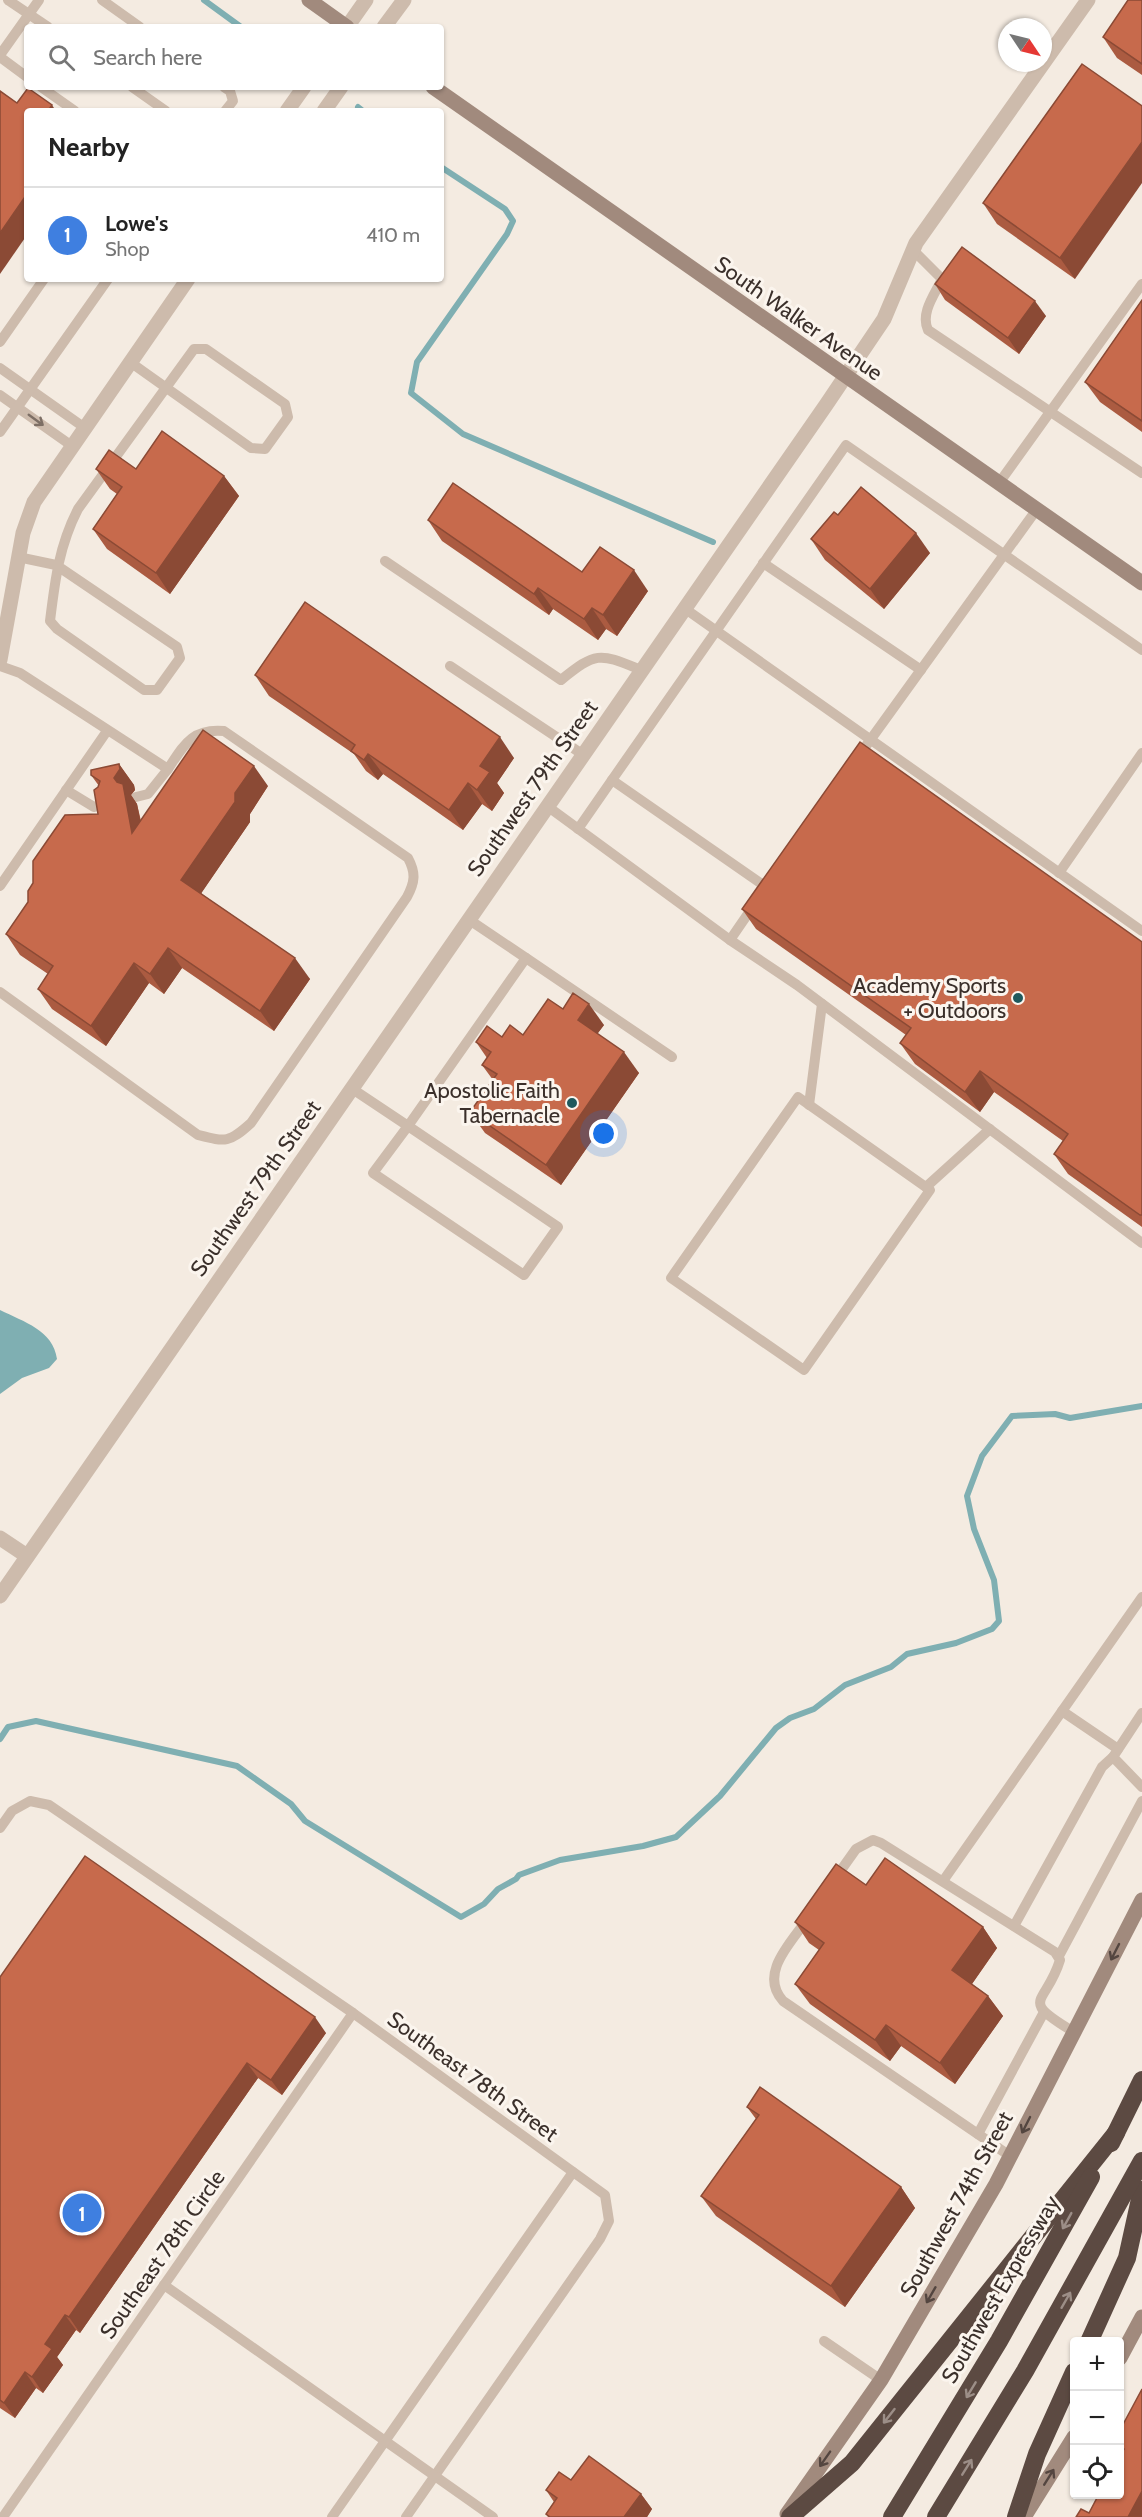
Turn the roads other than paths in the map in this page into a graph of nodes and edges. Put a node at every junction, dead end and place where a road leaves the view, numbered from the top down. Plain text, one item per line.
1 (8, 0) edge
2 (39, 0) edge
3 (102, 0) edge
4 (309, 0) edge
5 (366, 0) edge
6 (404, 0) edge
7 (1088, 0) edge
8 (29, 14) junction
9 (44, 24) edge
10 (136, 24) edge
11 (343, 24) edge
12 (349, 24) edge
13 (386, 24) edge
14 (0, 56) edge
15 (24, 75) edge
16 (46, 90) edge
17 (136, 90) edge
18 (230, 90) edge
19 (302, 90) edge
20 (339, 90) edge
21 (437, 90) edge
22 (71, 108) edge
23 (162, 108) edge
24 (227, 108) edge
25 (289, 108) edge
26 (326, 108) edge
27 (912, 249) junction
28 (42, 282) edge
29 (106, 282) edge
30 (186, 282) edge
31 (1142, 284) edge
32 (0, 342) edge
33 (130, 363) junction
34 (0, 368) edge
35 (844, 378) junction
36 (30, 388) junction
37 (166, 388) junction
38 (0, 395) edge
39 (17, 407) junction
40 (1050, 412) junction
41 (85, 428) junction
42 (0, 432) edge
43 (72, 446) junction
44 (1142, 473) edge
45 (999, 483) junction
46 (1037, 509) junction
47 (1006, 555) junction
48 (18, 557) junction
49 (385, 561) dead end
50 (763, 562) junction
51 (56, 565) junction
52 (1142, 583) edge
53 (5, 599) edge
54 (684, 608) junction
55 (715, 630) junction
56 (1142, 650) edge
57 (0, 660) edge
58 (0, 666) edge
59 (450, 666) dead end
60 (641, 670) junction
61 (921, 670) junction
62 (107, 731) junction
63 (870, 739) junction
64 (1142, 753) edge
65 (582, 754) junction
66 (851, 767) edge
67 (168, 769) junction
68 (612, 780) junction
69 (66, 790) junction
70 (136, 797) dead end
71 (107, 803) edge
72 (547, 806) junction
73 (578, 829) junction
74 (779, 869) edge
75 (1059, 873) junction
76 (0, 886) edge
77 (766, 887) junction
78 (468, 919) junction
79 (1142, 931) edge
80 (730, 939) junction
81 (526, 958) junction
82 (0, 992) edge
83 (822, 1004) junction
84 (672, 1057) dead end
85 (351, 1088) junction
86 (809, 1105) junction
87 (408, 1126) junction
88 (990, 1129) junction
89 (926, 1187) junction
90 (1142, 1243) edge
91 (0, 1538) edge
92 (27, 1556) junction
93 (3, 1587) edge
94 (1142, 1597) edge
95 (1062, 1711) junction
96 (1142, 1713) edge
97 (1115, 1753) junction
98 (1142, 1787) edge
99 (1142, 1801) edge
100 (0, 1828) edge
101 (943, 1881) junction
102 (831, 1886) edge
103 (1142, 1900) edge
104 (818, 1904) edge
105 (1014, 1926) junction
106 (1059, 1956) junction
107 (353, 2013) junction
108 (1043, 2014) junction
109 (1074, 2032) junction
110 (1142, 2080) edge
111 (1116, 2133) junction
112 (978, 2134) junction
113 (1010, 2156) junction
114 (1142, 2161) edge
115 (573, 2172) junction
116 (1142, 2190) edge
117 (164, 2286) junction
118 (1142, 2317) edge
119 (1091, 2337) edge
120 (824, 2340) dead end
121 (1124, 2349) edge
122 (880, 2380) junction
123 (1070, 2381) edge
124 (384, 2441) junction
125 (1070, 2443) edge
126 (434, 2476) junction
127 (7, 2515) edge
128 (332, 2517) edge
129 (406, 2517) edge
130 (493, 2517) edge
131 (785, 2517) edge
132 (790, 2517) edge
133 (892, 2517) edge
134 (936, 2517) edge
135 (1016, 2517) edge
136 (1024, 2517) edge

1 - 8 lane
2 - 8 lane
3 - 10 lane
4 - 11 main road
5 - 12 street
6 - 13 street
7 - 27 street, Southwest 79th Street
8 - 9 lane
8 - 14 lane
14 - 15 lane
16 - 22 lane
17 - 23 lane
18 - 24 lane
19 - 25 street
20 - 26 street
21 - 35 main road, South Walker Avenue
27 - 35 street, Southwest 79th Street
27 - 40 lane
28 - 32 lane
29 - 36 lane
30 - 33 street
31 - 40 lane
33 - 37 lane
33 - 41 street
34 - 36 lane
35 - 45 main road, South Walker Avenue
35 - 54 street, Southwest 79th Street
36 - 39 lane
36 - 41 lane
37 - 37 lane
37 - 51 lane
38 - 39 lane
39 - 42 lane
39 -> 43 lane
40 - 44 lane
40 - 45 lane
41 - 43 street
43 - 48 street
45 - 46 main road, South Walker Avenue
46 - 47 lane
46 - 52 main road, South Walker Avenue
47 - 50 lane
47 - 56 lane
47 - 61 lane
48 - 51 lane
48 - 53 street
49 - 60 lane
50 - 55 lane
50 - 61 lane
51 - 51 lane
53 - 57 street
54 - 55 lane
54 - 60 street, Southwest 79th Street
55 - 63 lane
55 - 68 lane
58 - 62 lane
59 - 65 lane
60 - 65 street, Southwest 79th Street
61 - 63 lane
62 - 67 lane
62 - 69 lane
63 - 66 lane
63 - 75 lane
64 - 75 lane
65 - 72 street, Southwest 79th Street
67 - 70 lane
67 - 82 lane
68 - 73 lane
68 - 77 lane
69 - 71 lane
69 - 76 lane
72 - 73 lane
72 - 78 street, Southwest 79th Street
73 - 80 lane
74 - 77 lane
75 - 79 lane
77 - 80 lane
78 - 81 lane
78 - 85 street, Southwest 79th Street
80 - 83 lane
81 - 84 lane
81 - 87 lane
83 - 86 lane
83 - 88 lane
85 - 87 lane
85 - 92 street, Southwest 79th Street
86 - 89 lane
86 - 89 lane
87 - 87 lane
88 - 89 lane
88 - 90 lane
91 - 92 street
92 - 93 street, Southwest 79th Street
94 - 95 lane
95 - 97 lane
95 - 101 lane
96 - 97 lane
97 - 98 lane
97 - 105 lane
99 - 106 lane
100 - 107 lane, Southeast 78th Street
101 - 102 lane
101 - 105 lane
103 -> 109 main road, Southwest 74th Street
104 - 112 lane
105 - 106 lane
106 - 108 lane
107 - 115 lane, Southeast 78th Street
107 - 117 lane, Southeast 78th Circle
108 - 109 lane
108 - 112 lane
109 -> 113 main road, Southwest 74th Street
110 - 111 highway, Southwest Expressway
111 -> 132 highway
111 -> 133 highway, Southwest Expressway
112 - 113 lane
113 -> 122 main road, Southwest 74th Street
134 -> 114 highway
115 - 124 lane
115 - 126 lane, Southeast 78th Street
116 - 119 highway
117 - 124 lane
117 - 127 lane, Southeast 78th Circle
118 - 121 main road
120 - 122 lane
122 -> 131 main road, Southwest 74th Street
123 - 135 highway
124 - 126 lane
124 - 128 lane
136 -> 125 main road
126 - 129 lane, Southeast 78th Street
126 - 130 lane

